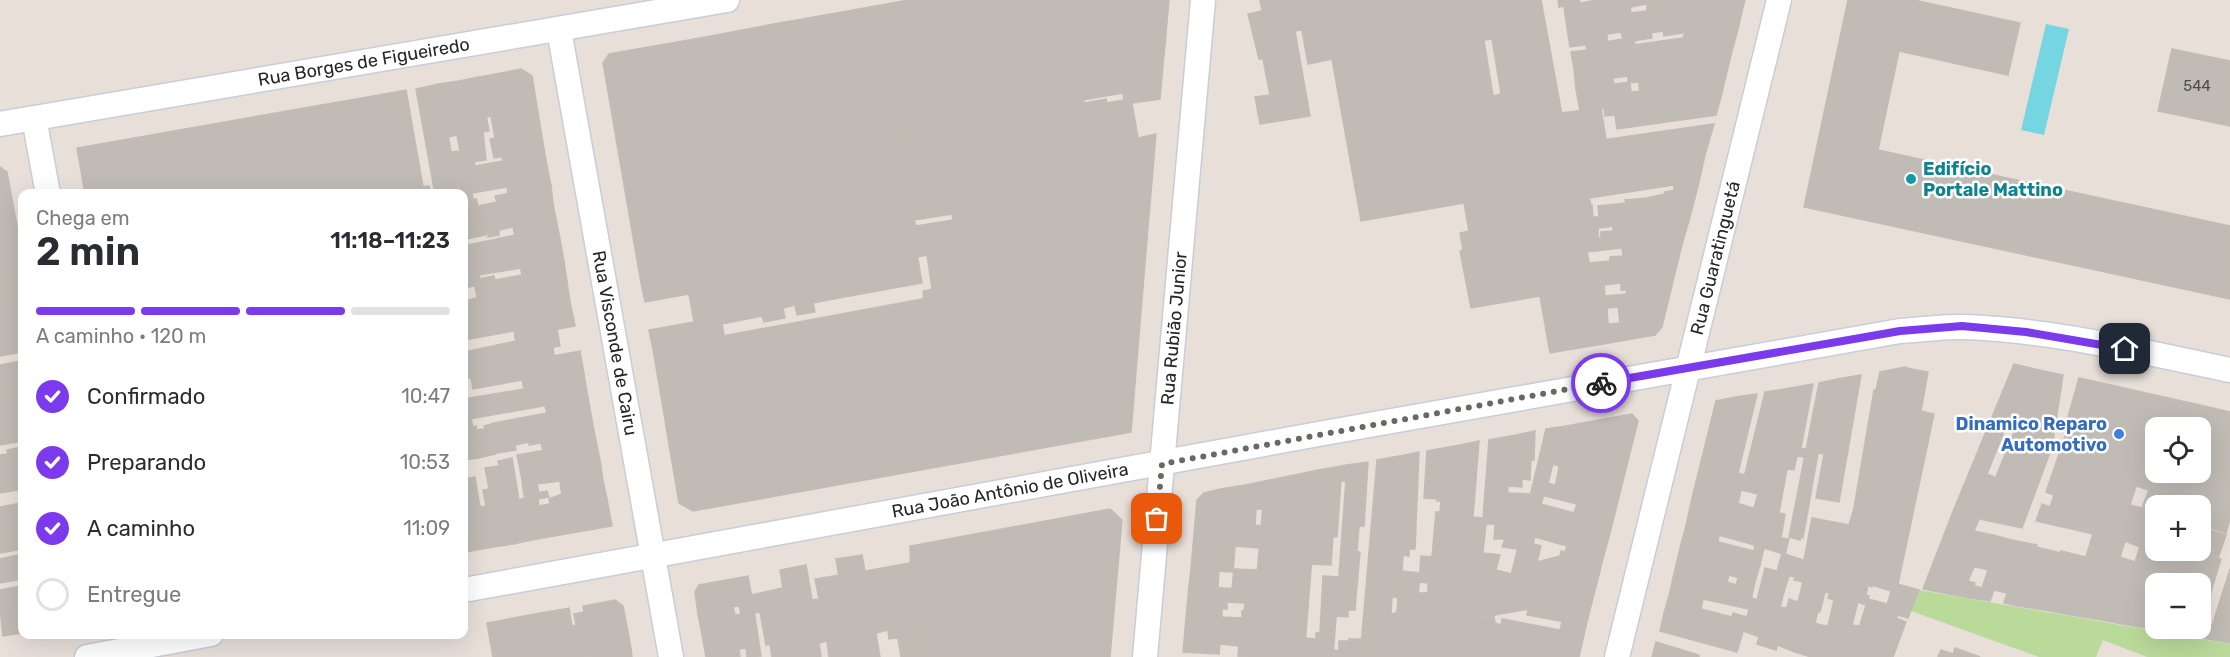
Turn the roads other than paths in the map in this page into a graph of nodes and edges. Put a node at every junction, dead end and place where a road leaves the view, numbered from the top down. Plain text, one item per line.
1 (727, 0) edge
2 (1203, 0) edge
3 (1779, 0) edge
4 (559, 30) junction
5 (34, 118) junction
6 (0, 124) edge
7 (47, 189) edge
8 (1688, 368) junction
9 (2230, 370) edge
10 (1162, 464) junction
11 (654, 556) junction
12 (468, 589) edge
13 (181, 639) edge
14 (132, 647) edge
15 (87, 657) edge
16 (671, 657) edge
17 (1144, 657) edge
18 (1617, 657) edge

1 - 4 street, Rua Borges de Figueiredo
2 - 10 street, Rua Rubião Junior
3 - 8 street, Rua Guaratinguetá
4 - 5 street, Rua Borges de Figueiredo
4 - 11 street, Rua Visconde de Cairu
5 - 6 street, Rua Borges de Figueiredo
5 - 7 street
8 - 9 street, Rua João Antônio de Oliveira
8 - 10 street, Rua João Antônio de Oliveira
8 - 18 street, Rua Guaratinguetá
10 - 11 street, Rua João Antônio de Oliveira
10 - 17 street, Rua Rubião Junior
11 - 12 street, Rua João Antônio de Oliveira
11 - 16 street, Rua Visconde de Cairu
13 - 14 street
14 - 15 street

